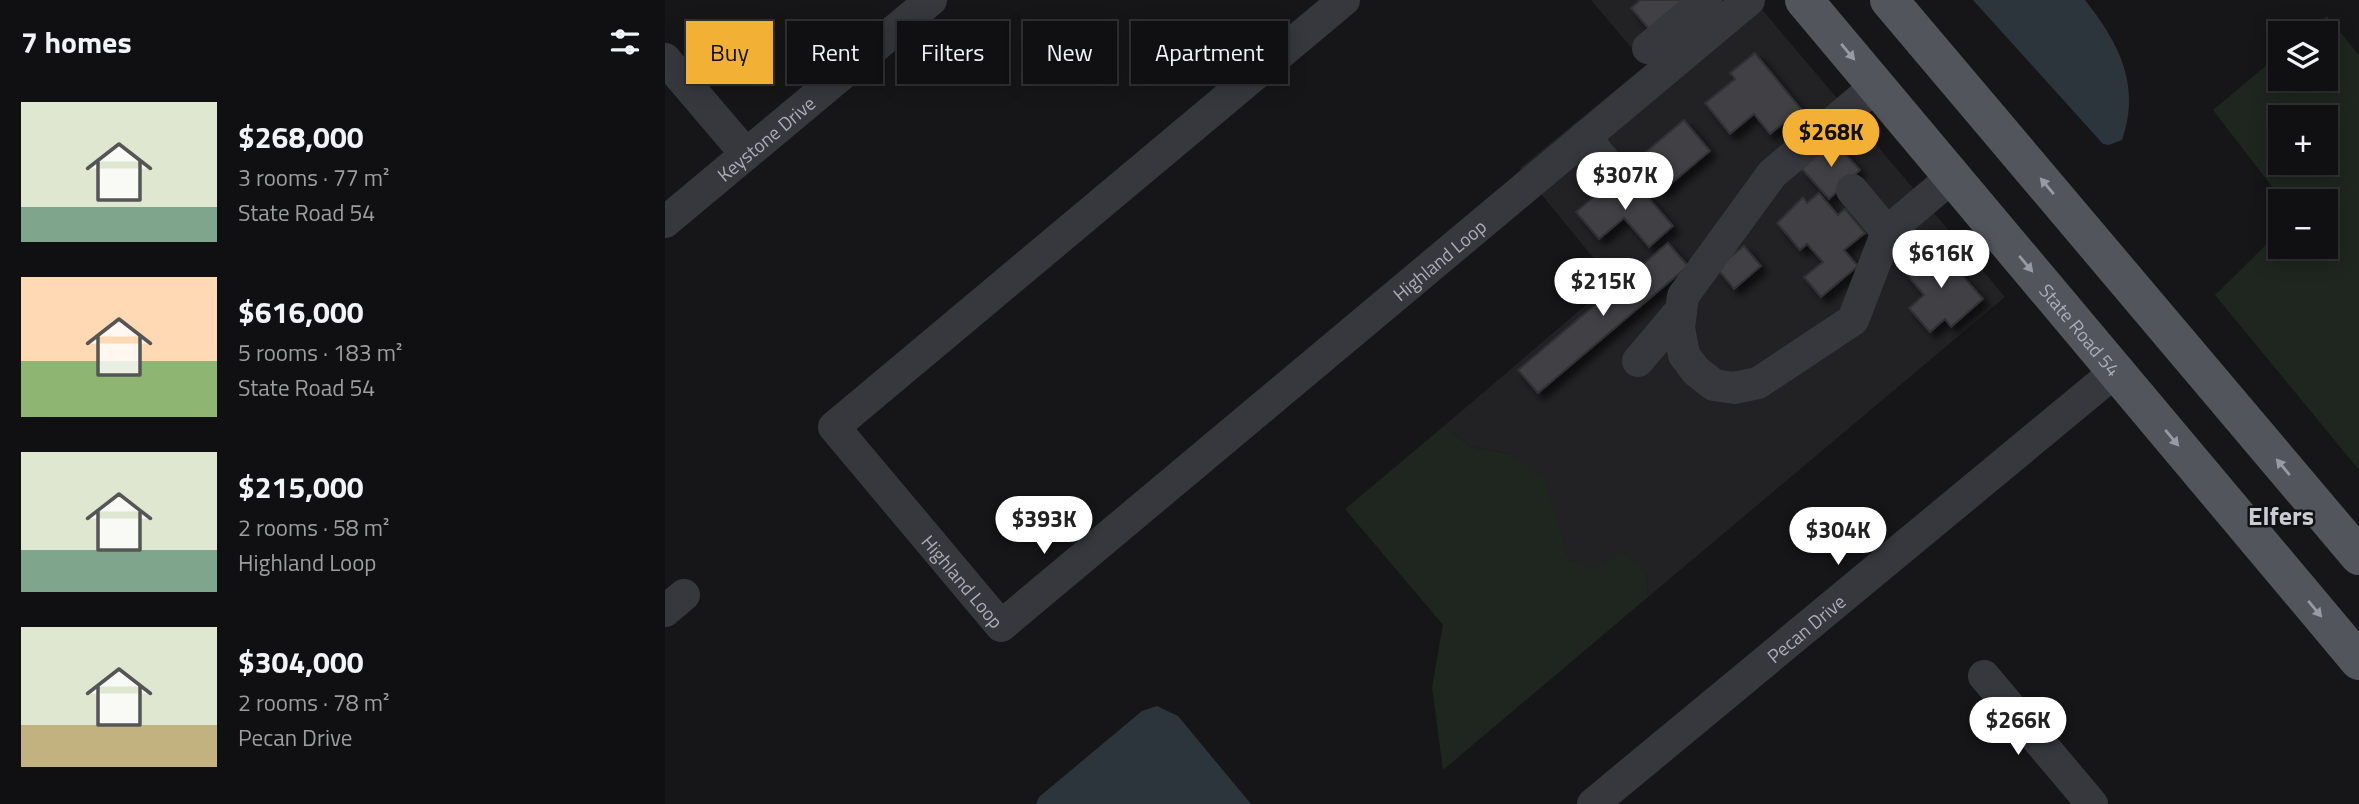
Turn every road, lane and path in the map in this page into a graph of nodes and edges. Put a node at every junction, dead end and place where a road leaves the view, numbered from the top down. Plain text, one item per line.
1 (931, 0) edge
2 (1344, 0) edge
3 (1706, 0) edge
4 (1749, 0) edge
5 (1804, 0) edge
6 (1889, 0) edge
7 (1687, 34) junction
8 (1648, 48) dead end
9 (665, 58) edge
10 (1876, 86) junction
11 (1585, 137) junction
12 (746, 154) junction
13 (1611, 169) dead end
14 (1952, 177) junction
15 (1852, 190) dead end
16 (665, 222) edge
17 (1888, 232) junction
18 (1681, 310) junction
19 (1638, 361) dead end
20 (2116, 371) junction
21 (2256, 538) junction
22 (2359, 556) edge
23 (2359, 622) edge
24 (2359, 660) edge
25 (1984, 676) dead end
26 (1593, 804) edge
27 (2092, 804) edge

1 - 12 street, Keystone Drive
2 - 11 street, Highland Loop
3 - 7 street
4 - 7 street, Highland Loop
5 -> 10 main road, State Road 54
22 -> 6 main road
7 - 8 street
7 - 11 street, Highland Loop
9 - 12 street
10 - 14 main road, State Road 54
10 - 18 street
11 - 13 street
12 - 16 street, Keystone Drive
14 - 17 street
14 -> 20 main road, State Road 54
15 - 17 street
17 - 18 street
18 - 19 street
20 -> 21 main road, State Road 54
20 - 26 street, Pecan Drive
21 - 23 main road
21 -> 24 main road, State Road 54
25 - 27 street

